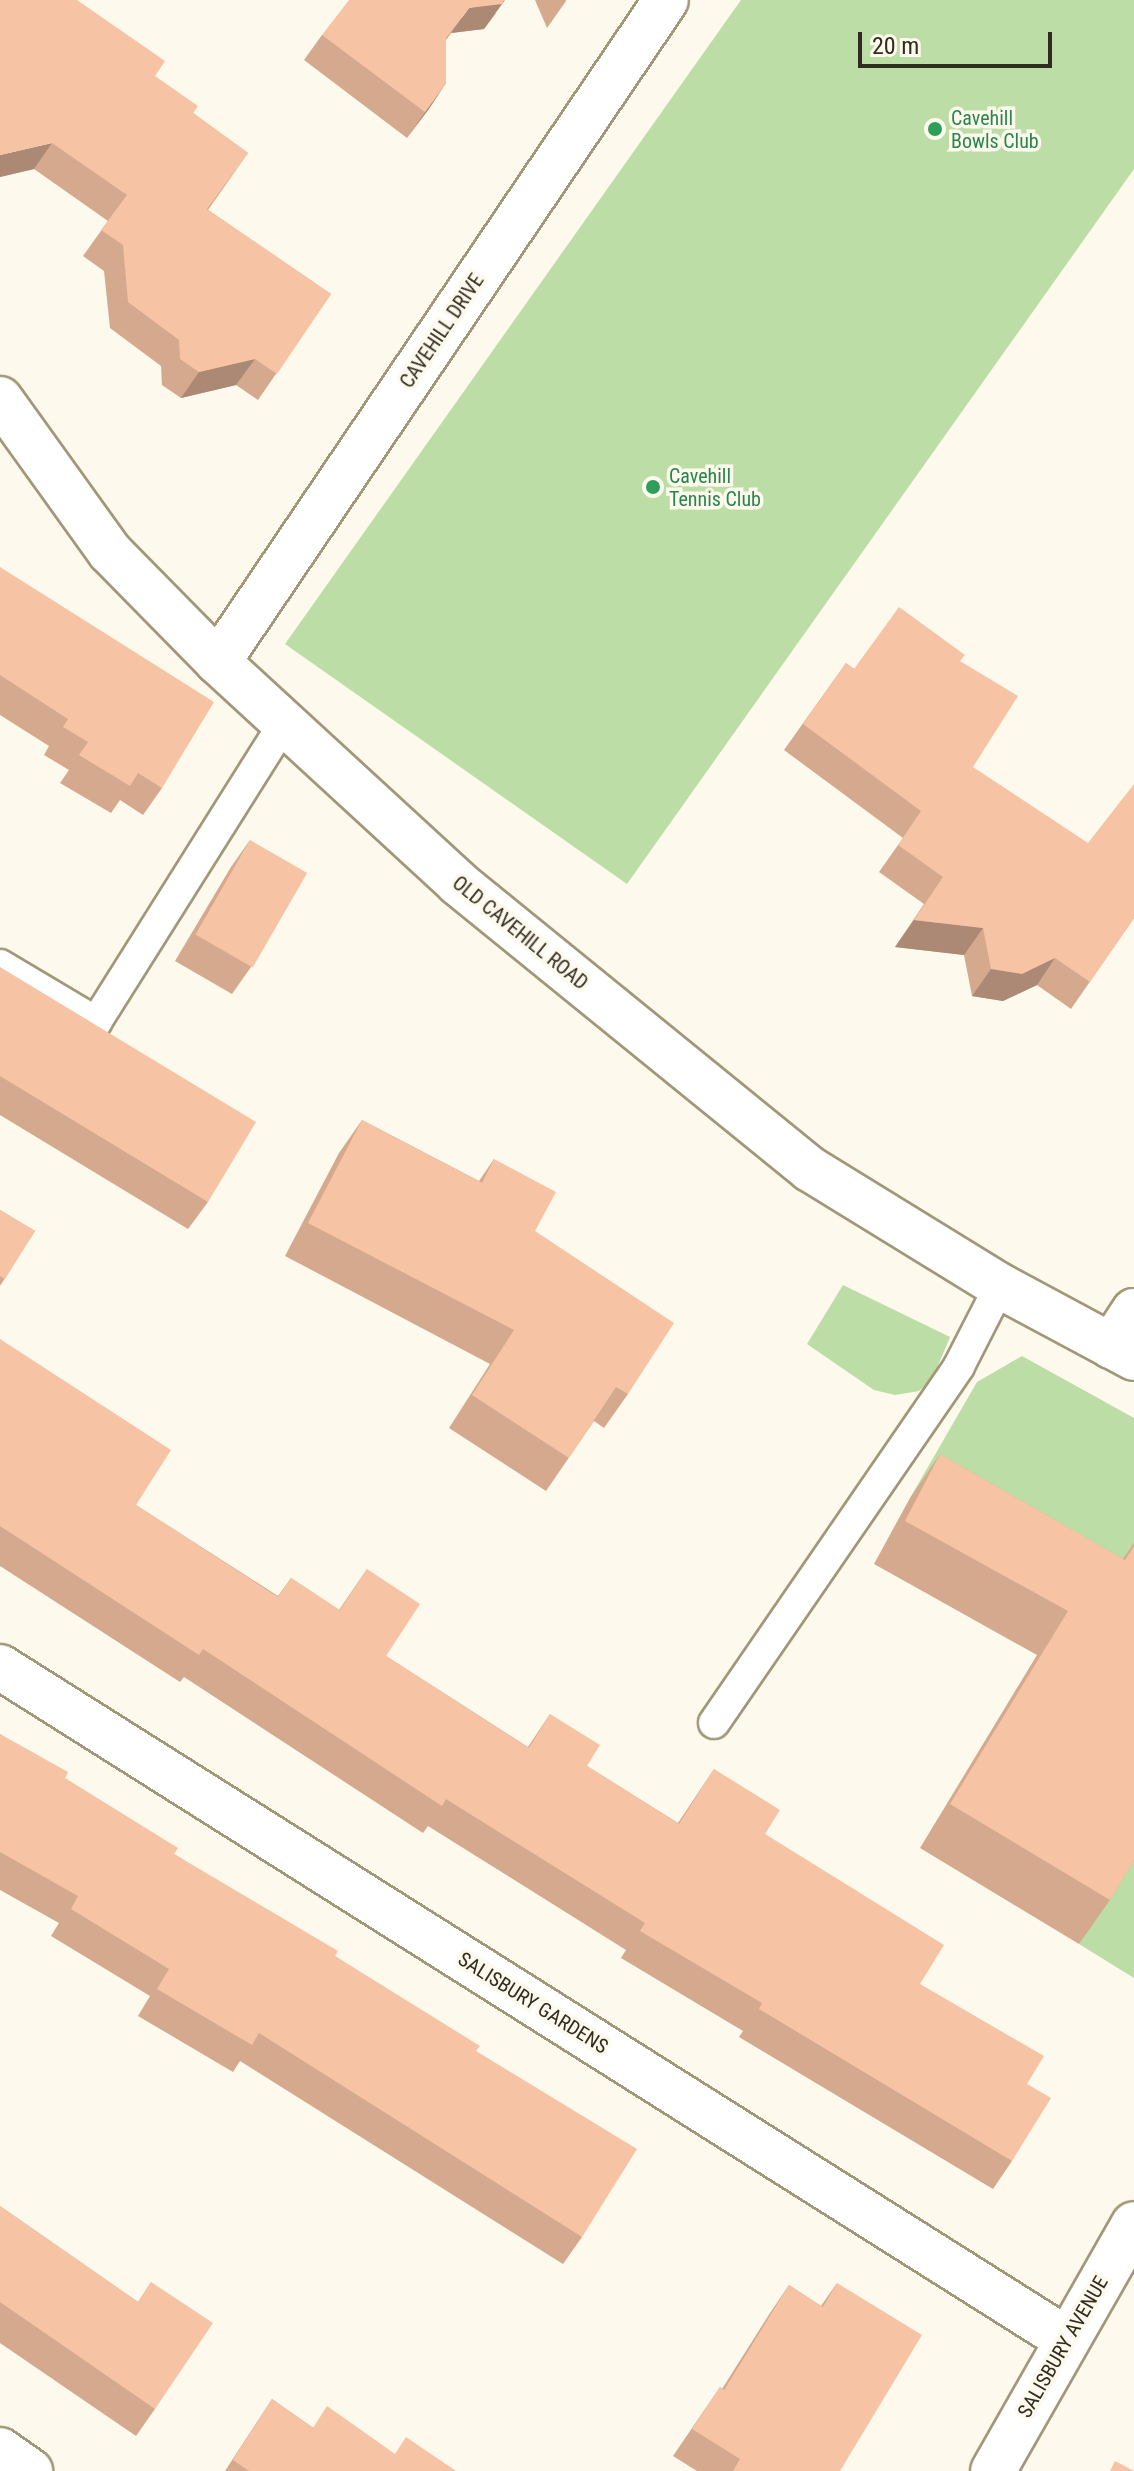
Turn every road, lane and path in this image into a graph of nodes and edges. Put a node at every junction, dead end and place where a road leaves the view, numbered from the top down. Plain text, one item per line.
1 (666, 0) edge
2 (0, 399) edge
3 (218, 662) junction
4 (284, 723) junction
5 (0, 965) edge
6 (1000, 1286) junction
7 (1126, 1338) edge
8 (0, 1667) edge
9 (714, 1723) dead end
10 (1134, 2224) edge
11 (1066, 2339) junction
12 (0, 2450) edge
13 (30, 2471) edge
14 (993, 2471) edge

1 - 3 street, CAVEHILL DRIVE
2 - 3 street, OLD CAVEHILL ROAD
3 - 4 street, OLD CAVEHILL ROAD
4 - 5 lane
4 - 6 street, OLD CAVEHILL ROAD
6 - 7 street, OLD CAVEHILL ROAD
6 - 9 lane
8 - 11 street, SALISBURY GARDENS
10 - 11 street, SALISBURY AVENUE
11 - 14 street, SALISBURY AVENUE
12 - 13 street

